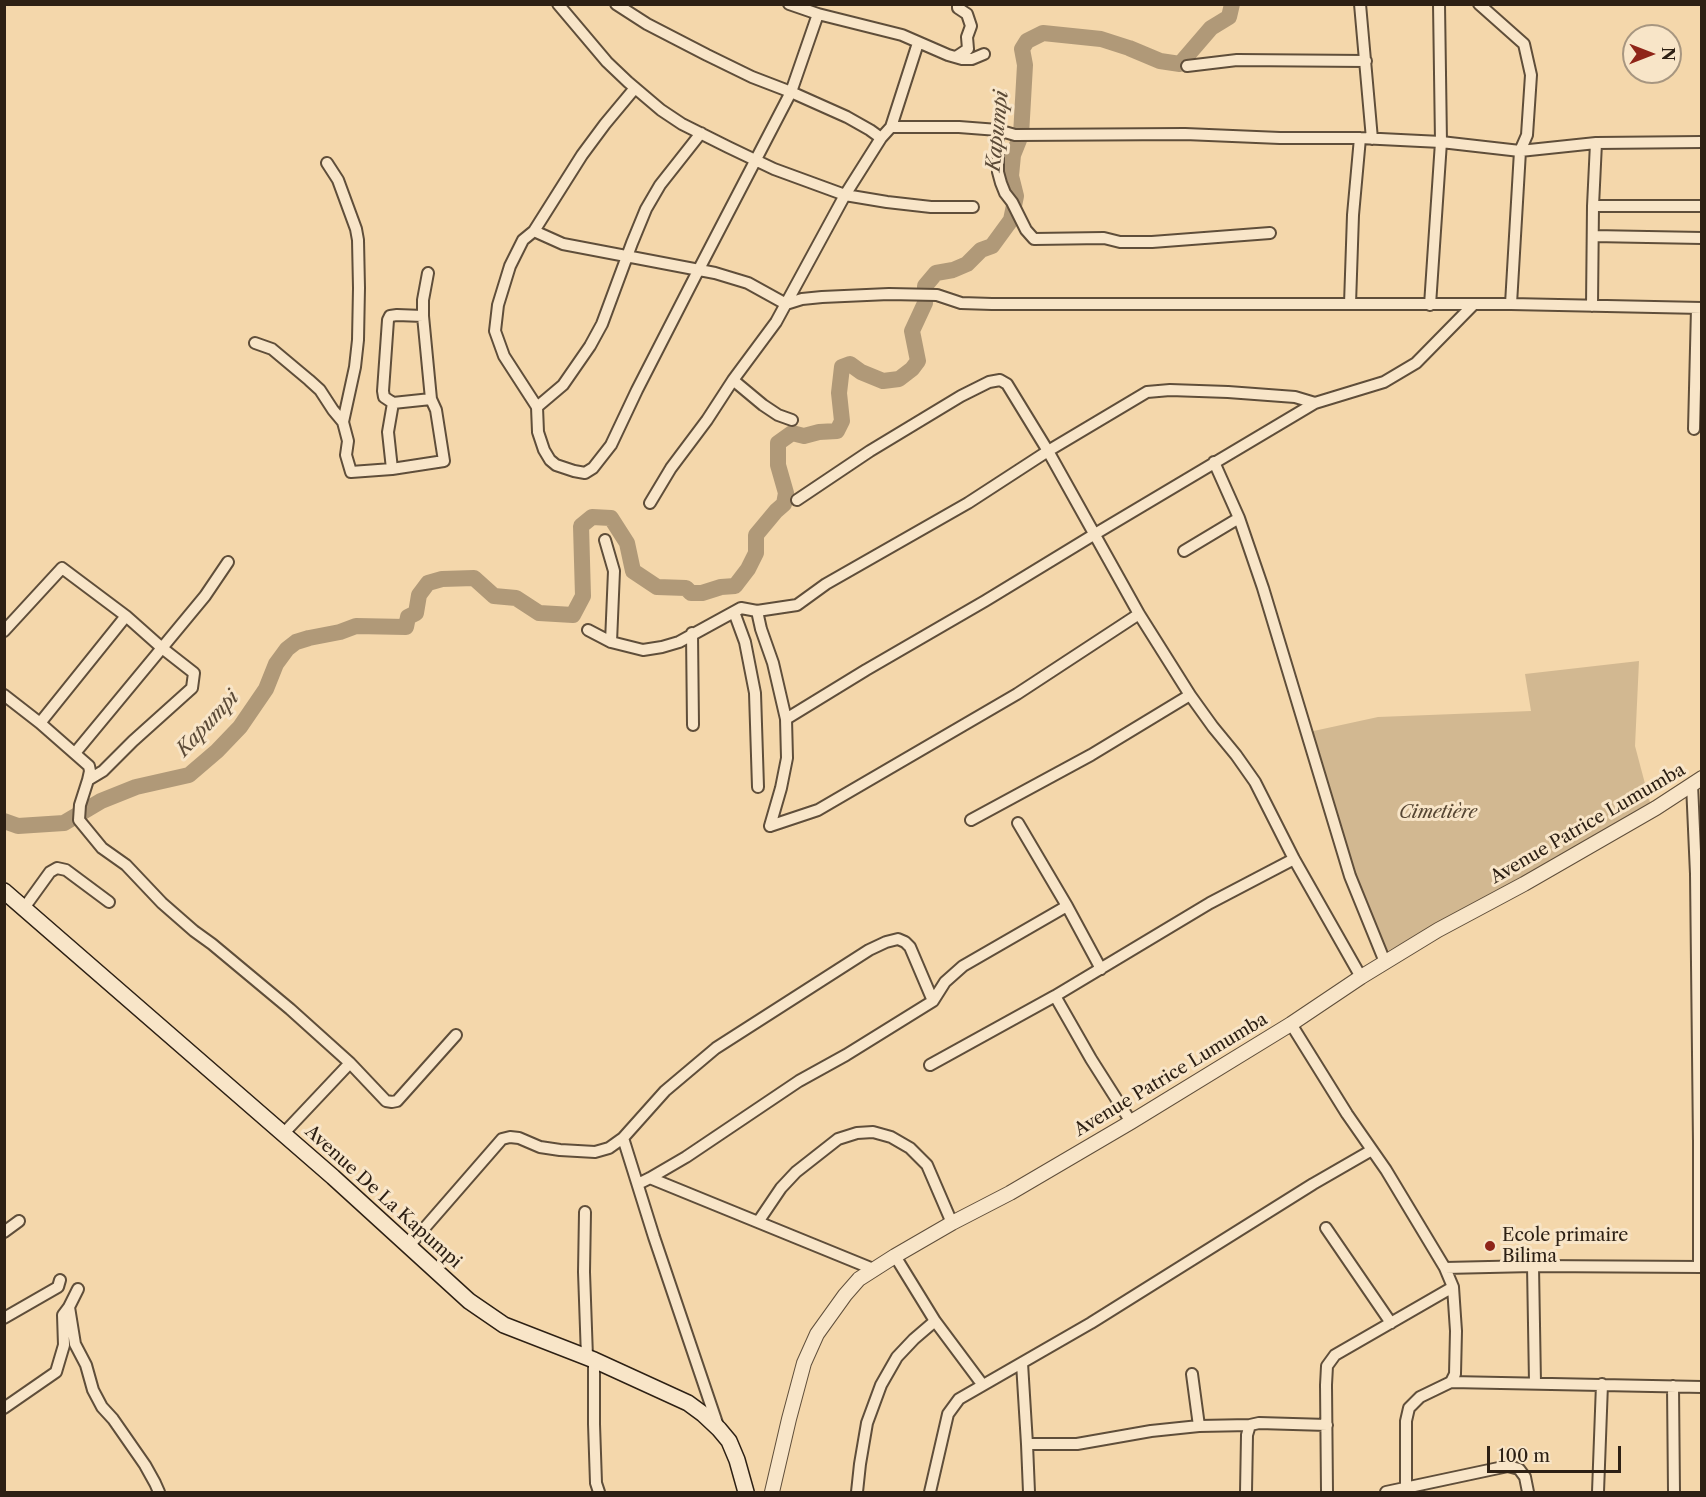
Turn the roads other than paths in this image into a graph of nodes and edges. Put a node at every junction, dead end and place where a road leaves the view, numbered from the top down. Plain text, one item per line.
1 (558, 4) edge
2 (616, 4) edge
3 (789, 4) edge
4 (958, 4) edge
5 (1360, 4) edge
6 (1439, 4) edge
7 (1479, 4) edge
8 (818, 14) junction
9 (918, 43) junction
10 (984, 54) dead end
11 (956, 57) junction
12 (1366, 61) junction
13 (1187, 66) dead end
14 (635, 88) junction
15 (791, 92) junction
16 (891, 127) junction
17 (998, 130) junction
18 (700, 134) junction
19 (881, 138) junction
20 (1360, 138) junction
21 (1372, 139) junction
22 (1441, 142) junction
23 (1701, 142) edge
24 (1596, 143) junction
25 (1520, 151) junction
26 (755, 160) junction
27 (327, 162) dead end
28 (845, 195) junction
29 (1593, 206) junction
30 (1701, 206) edge
31 (972, 207) dead end
32 (534, 231) junction
33 (1270, 233) dead end
34 (1593, 236) junction
35 (1701, 238) edge
36 (627, 256) junction
37 (699, 269) junction
38 (428, 273) dead end
39 (786, 304) junction
40 (1350, 304) junction
41 (1511, 304) junction
42 (1430, 305) junction
43 (1473, 305) junction
44 (1592, 306) junction
45 (1699, 308) edge
46 (423, 316) junction
47 (255, 343) dead end
48 (733, 380) junction
49 (431, 399) junction
50 (393, 403) junction
51 (1315, 403) junction
52 (537, 407) junction
53 (792, 420) dead end
54 (343, 422) junction
55 (1694, 429) dead end
56 (1048, 451) junction
57 (1214, 462) junction
58 (392, 469) junction
59 (797, 500) dead end
60 (650, 502) dead end
61 (1239, 519) junction
62 (1095, 534) junction
63 (605, 540) dead end
64 (1184, 551) dead end
65 (228, 562) dead end
66 (757, 611) junction
67 (734, 612) junction
68 (1139, 614) junction
69 (126, 616) junction
70 (588, 630) dead end
71 (4, 631) edge
72 (692, 633) junction
73 (611, 642) junction
74 (162, 648) junction
75 (4, 695) edge
76 (1190, 695) junction
77 (786, 718) junction
78 (40, 723) junction
79 (693, 725) dead end
80 (75, 753) junction
81 (88, 780) junction
82 (1697, 781) edge
83 (758, 787) dead end
84 (971, 820) dead end
85 (1018, 824) dead end
86 (1294, 859) junction
87 (1699, 874) edge
88 (4, 891) edge
89 (109, 902) dead end
90 (1067, 906) junction
91 (24, 908) junction
92 (1385, 962) junction
93 (1101, 969) junction
94 (1361, 977) junction
95 (1055, 996) junction
96 (933, 1001) junction
97 (1291, 1024) junction
98 (456, 1035) dead end
99 (1700, 1036) edge
100 (350, 1064) junction
101 (930, 1065) dead end
102 (1131, 1122) junction
103 (283, 1134) junction
104 (622, 1138) junction
105 (1372, 1150) junction
106 (650, 1178) junction
107 (638, 1184) junction
108 (585, 1212) dead end
109 (19, 1221) dead end
110 (758, 1222) junction
111 (952, 1223) junction
112 (1326, 1228) dead end
113 (4, 1232) edge
114 (408, 1247) junction
115 (895, 1256) junction
116 (1533, 1266) junction
117 (1700, 1267) edge
118 (1446, 1268) junction
119 (873, 1269) junction
120 (60, 1280) dead end
121 (1453, 1287) junction
122 (78, 1289) dead end
123 (69, 1307) junction
124 (4, 1318) edge
125 (935, 1321) junction
126 (1391, 1323) junction
127 (590, 1358) junction
128 (1022, 1363) junction
129 (1192, 1374) dead end
130 (1451, 1382) junction
131 (1535, 1383) junction
132 (982, 1384) junction
133 (1602, 1384) junction
134 (1673, 1386) junction
135 (1701, 1387) edge
136 (4, 1408) edge
137 (1199, 1425) junction
138 (1250, 1425) junction
139 (1327, 1425) junction
140 (719, 1429) junction
141 (1027, 1444) junction
142 (1406, 1487) junction
143 (159, 1492) edge
144 (599, 1492) edge
145 (746, 1492) edge
146 (772, 1492) edge
147 (857, 1492) edge
148 (930, 1492) edge
149 (1029, 1492) edge
150 (1246, 1492) edge
151 (1327, 1492) edge
152 (1386, 1492) edge
153 (1528, 1492) edge
154 (1598, 1492) edge
155 (1674, 1492) edge

1 - 14 street
2 - 15 street
3 - 8 street
4 - 11 street
5 - 12 street
6 - 22 street
7 - 25 street
8 - 9 street
8 - 15 street
9 - 11 street
9 - 16 street
10 - 11 street
12 - 13 street
12 - 21 street
14 - 18 street
14 - 32 street
15 - 19 street
15 - 26 street
16 - 17 street
16 - 19 street
17 - 20 street
17 - 33 street
18 - 26 street
18 - 36 street
19 - 28 street
20 - 21 street
20 - 40 street
21 - 22 street
22 - 25 street
22 - 42 street
23 - 24 street
24 - 25 street
24 - 29 street
25 - 41 street
26 - 28 street
26 - 37 street
27 - 54 street
28 - 31 street
28 - 39 street
29 - 30 street
29 - 34 street
32 - 36 street
32 - 52 street
34 - 35 street
34 - 44 street
36 - 37 street
36 - 52 street
37 - 39 street
37 - 52 street
38 - 46 street
39 - 40 street
39 - 48 street
40 - 42 street
41 - 43 street
41 - 44 street
42 - 43 street
43 - 51 street
44 - 45 street
45 - 55 street
46 - 49 street
46 - 50 street
47 - 54 street
48 - 53 street
48 - 60 street
49 - 50 street
49 - 58 street
50 - 58 street
51 - 56 street
51 - 57 street
54 - 58 street
56 - 59 street
56 - 62 street
56 - 66 street
57 - 61 street
57 - 62 street
61 - 64 street
61 - 92 street
62 - 68 street
62 - 77 street
63 - 73 street
65 - 74 street
66 - 67 street
66 - 77 street
67 - 72 street
67 - 83 street
68 - 76 street
68 - 77 street
69 - 71 street
69 - 74 street
69 - 78 street
70 - 73 street
72 - 73 street
72 - 79 street
74 - 80 street
74 - 81 street
75 - 78 street
76 - 84 street
76 - 86 street
78 - 80 street
80 - 81 street
81 - 100 street
82 - 87 street
82 - 92 street, Avenue Patrice Lumumba
85 - 90 street
86 - 93 street
86 - 94 street
87 - 99 street
88 - 91 main road, Avenue De La Kapumpi
89 - 91 street
90 - 93 street
90 - 96 street
91 - 103 main road, Avenue De La Kapumpi
92 - 94 street, Avenue Patrice Lumumba
93 - 95 street
94 - 97 street, Avenue Patrice Lumumba
95 - 101 street
95 - 102 street
96 - 104 street
96 - 106 street
97 - 102 street, Avenue Patrice Lumumba
97 - 105 street
98 - 100 street
99 - 117 street
100 - 103 street
102 - 111 street, Avenue Patrice Lumumba
103 - 114 main road, Avenue De La Kapumpi
104 - 107 street
104 - 114 street
105 - 118 street
105 - 128 street
106 - 107 street
106 - 110 street
107 - 140 street
108 - 127 street
109 - 113 street
110 - 111 street
110 - 119 street
111 - 115 street, Avenue Patrice Lumumba
112 - 126 street
114 - 127 main road, Avenue De La Kapumpi
115 - 119 street, Avenue Patrice Lumumba
115 - 125 street
116 - 117 street
116 - 118 street
116 - 131 street
118 - 121 street
119 - 146 street, Avenue Patrice Lumumba
120 - 124 street
121 - 126 street
121 - 130 street
122 - 123 street
123 - 136 street
123 - 143 street
125 - 132 street
125 - 147 street
126 - 139 street
127 - 140 main road, Avenue De La Kapumpi
127 - 144 street
128 - 132 street
128 - 141 street
129 - 137 street
130 - 131 street
130 - 142 street
131 - 133 street
132 - 148 street
133 - 134 street
133 - 154 street
134 - 135 street
134 - 155 street
137 - 138 street
137 - 141 street
138 - 139 street
138 - 150 street
139 - 151 street
140 - 145 main road, Avenue De La Kapumpi
141 - 149 street
142 - 152 street
142 - 153 street

